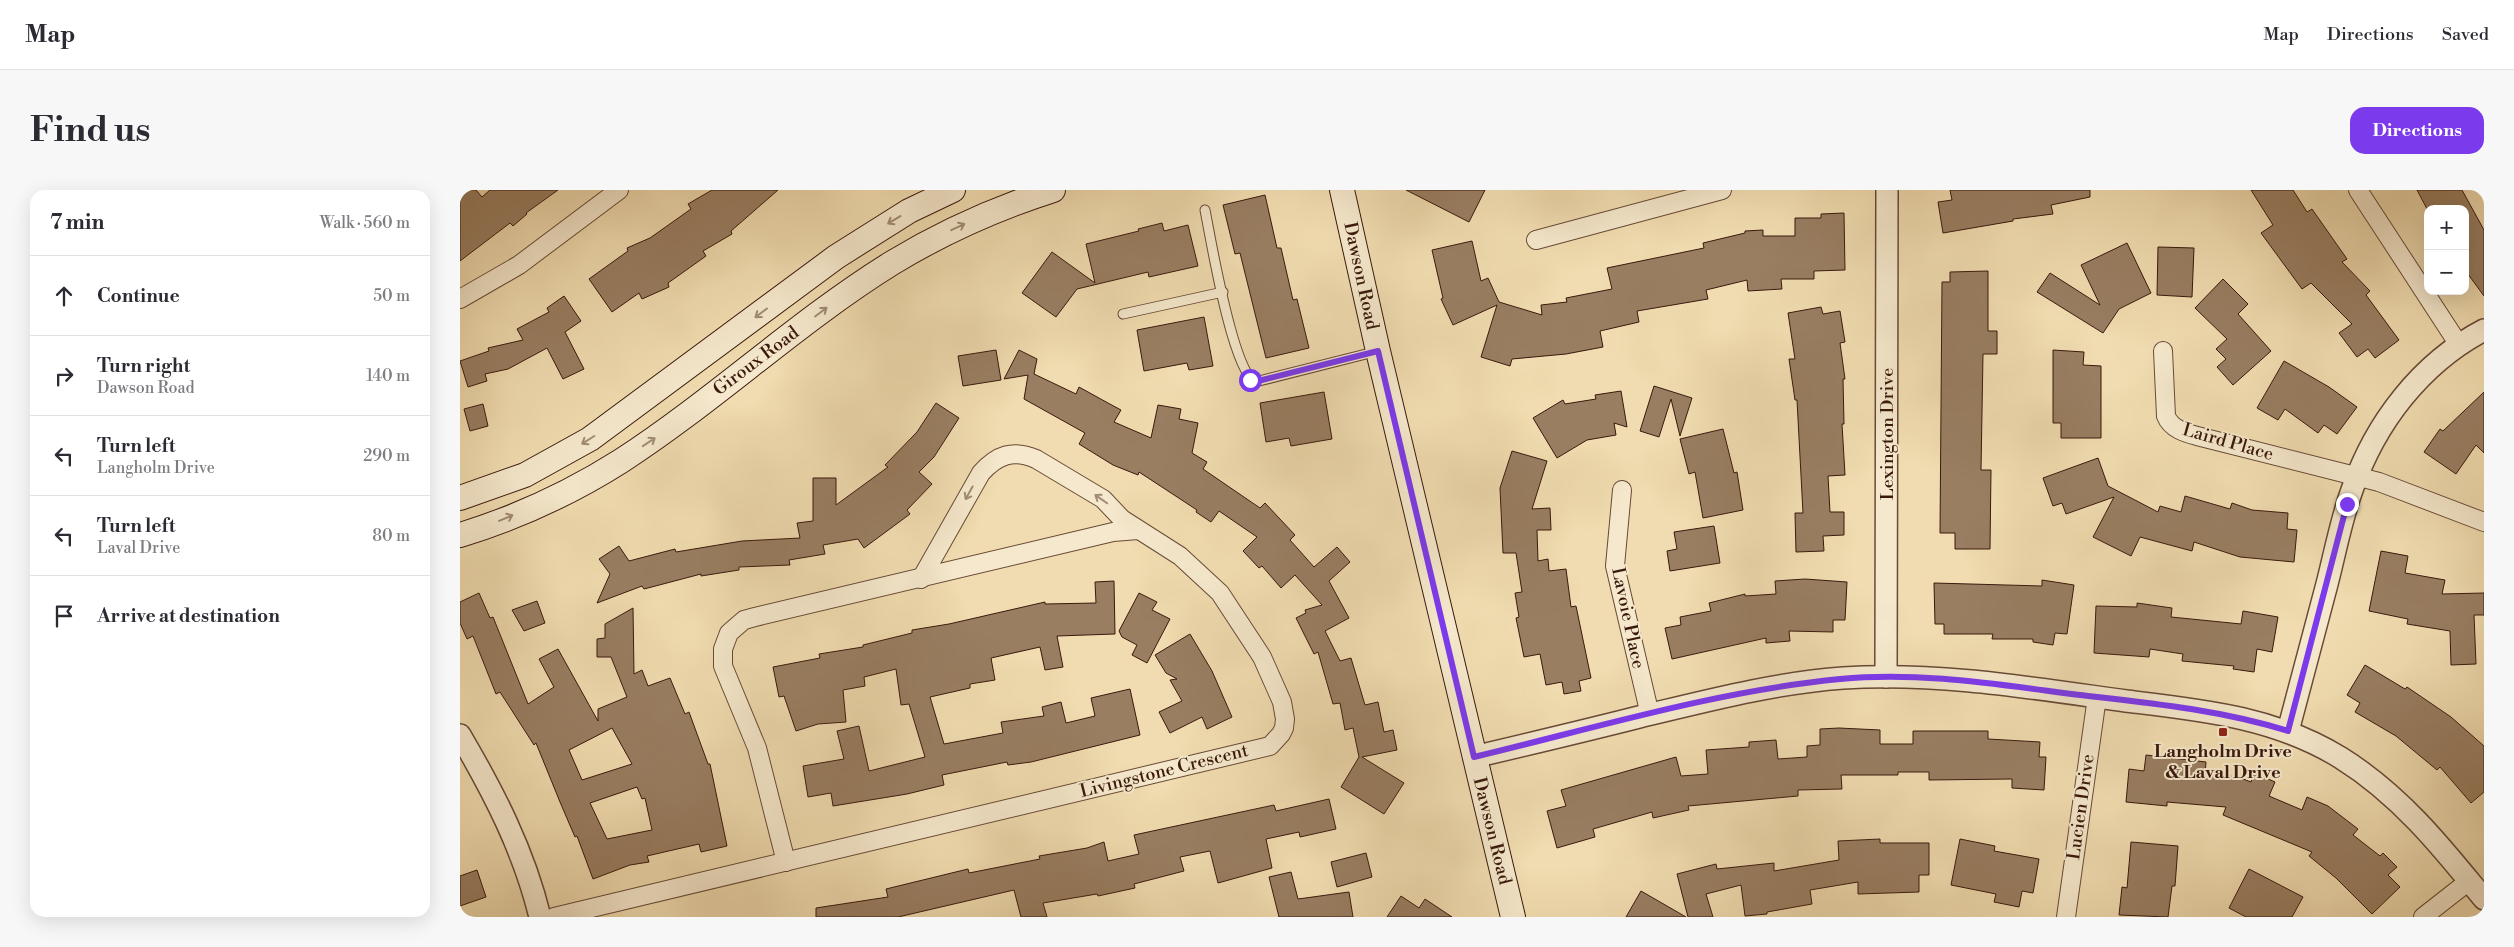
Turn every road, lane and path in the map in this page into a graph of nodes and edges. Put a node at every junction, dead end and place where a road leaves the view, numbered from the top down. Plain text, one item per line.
1 (619, 190) edge
2 (953, 190) edge
3 (1053, 190) edge
4 (1342, 190) edge
5 (1722, 190) edge
6 (1887, 190) edge
7 (2358, 190) edge
8 (1205, 210) dead end
9 (1536, 240) dead end
10 (1223, 292) junction
11 (460, 299) edge
12 (1122, 314) dead end
13 (2484, 330) edge
14 (2459, 345) junction
15 (1378, 351) junction
16 (2163, 351) dead end
17 (2357, 477) junction
18 (1622, 490) dead end
19 (460, 498) edge
20 (2484, 522) edge
21 (1138, 530) junction
22 (460, 534) edge
23 (921, 579) junction
24 (1886, 677) junction
25 (2097, 697) junction
26 (1650, 715) junction
27 (2288, 731) junction
28 (460, 735) edge
29 (1474, 757) junction
30 (786, 862) junction
31 (2469, 881) junction
32 (2484, 899) edge
33 (540, 917) edge
34 (554, 917) edge
35 (1513, 917) edge
36 (2066, 917) edge
37 (2423, 917) edge

1 - 11 street
2 -> 19 main road, Giroux Road
22 -> 3 main road, Giroux Road
4 - 15 main road, Dawson Road
5 - 9 street
6 - 24 street, Lexington Drive
7 - 14 street
8 - 10 lane
10 - 12 lane
10 - 15 lane
13 - 14 street
14 - 17 street
15 - 29 main road, Dawson Road
16 - 17 street, Laird Place
17 - 20 street, Laird Place
17 - 27 street
18 - 26 street, Lavoie Place
21 - 23 street
21 -> 23 street, Livingstone Crescent
21 - 30 street, Livingstone Crescent
23 - 30 street
24 - 25 street
24 - 26 street
25 - 27 street
25 - 36 street, Lucien Drive
26 - 29 street
27 - 31 street
28 - 33 street
29 - 35 main road, Dawson Road
30 - 34 street, Livingstone Crescent
31 - 32 street
31 - 37 street

